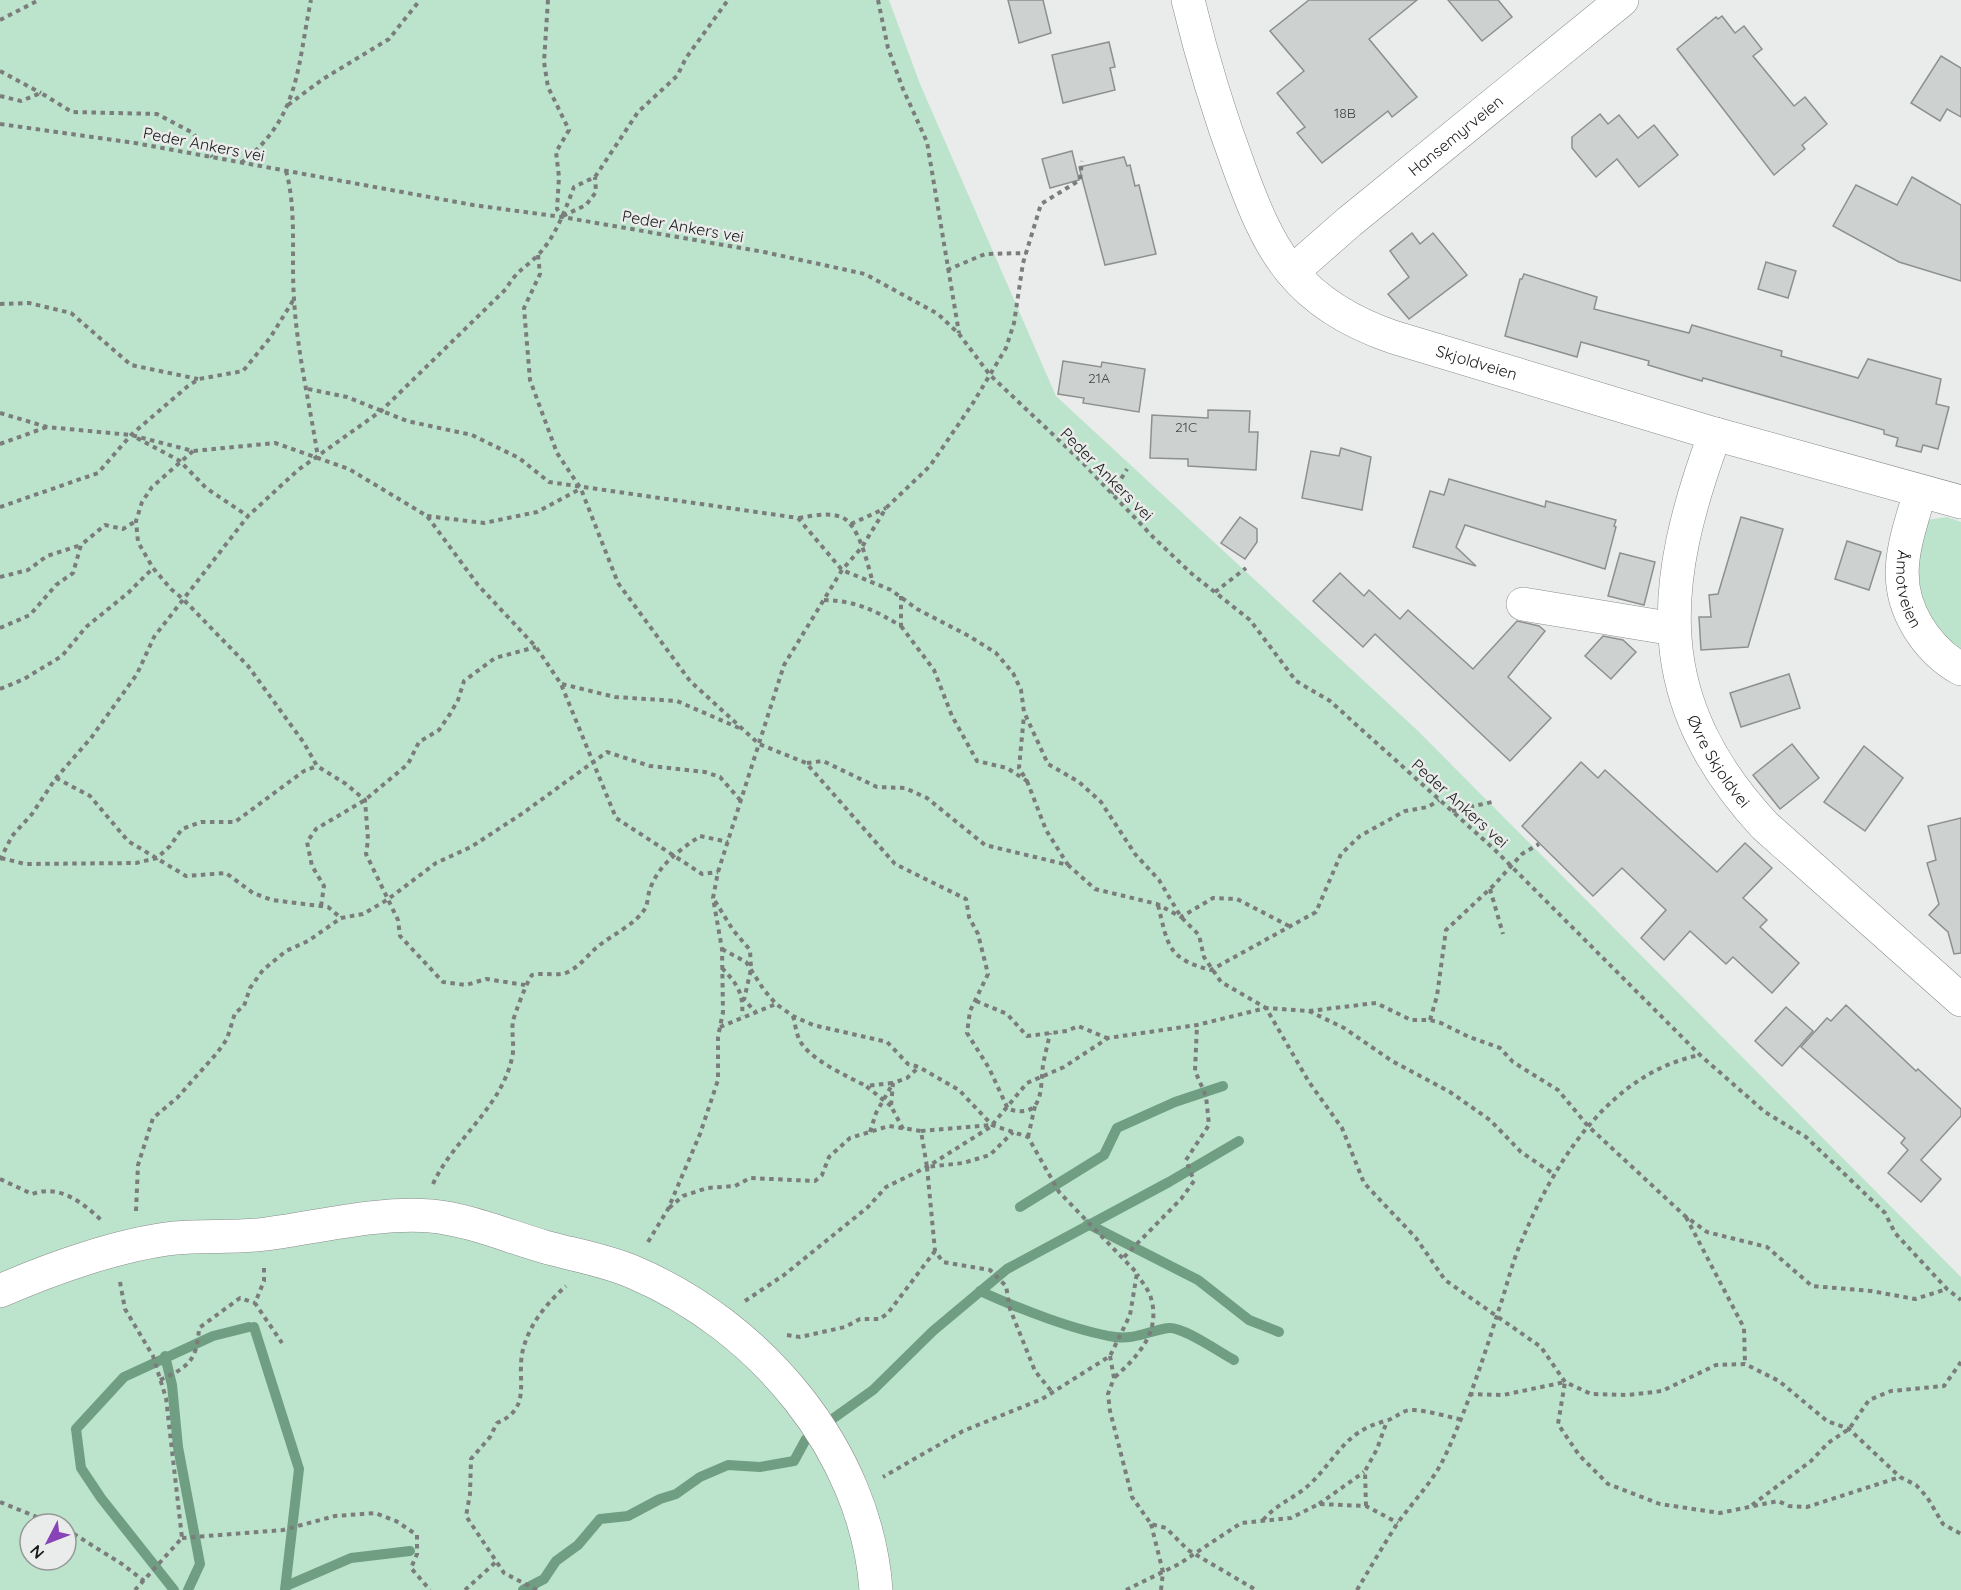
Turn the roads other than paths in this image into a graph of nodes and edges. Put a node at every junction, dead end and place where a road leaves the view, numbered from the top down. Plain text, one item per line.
1 (1188, 0) edge
2 (1622, 0) edge
3 (1292, 272) junction
4 (1715, 434) junction
5 (1920, 492) junction
6 (1961, 502) edge
7 (1523, 604) dead end
8 (1674, 628) junction
9 (1961, 669) edge
10 (1961, 1000) edge
11 (0, 1291) edge
12 (876, 1590) edge

1 - 3 street, Skjoldveien
2 - 3 street, Hansemyrveien
3 - 4 street, Skjoldveien
4 - 5 street, Skjoldveien
4 - 8 street, Øvre Skjoldvei
5 - 6 street, Skjoldveien
5 - 9 street, Åmotveien
7 - 8 street
8 - 10 street, Øvre Skjoldvei
11 - 12 street

